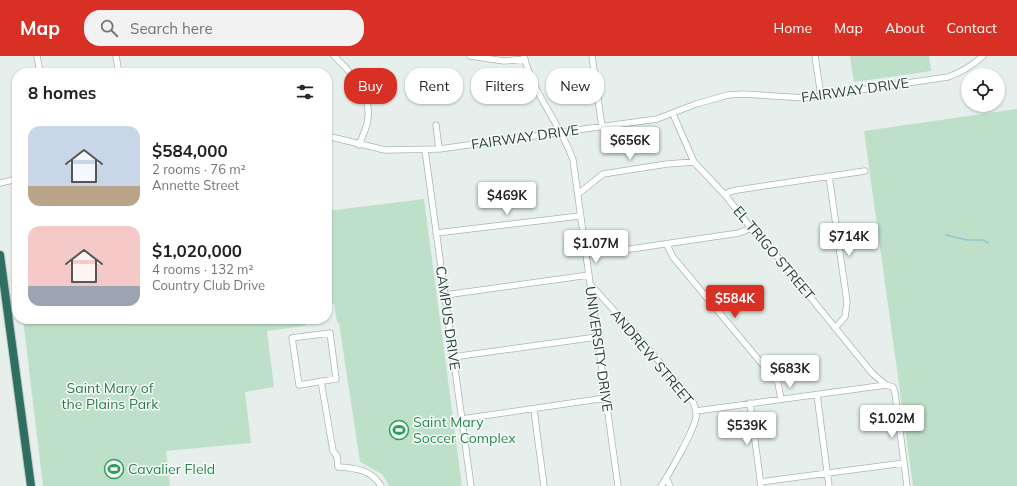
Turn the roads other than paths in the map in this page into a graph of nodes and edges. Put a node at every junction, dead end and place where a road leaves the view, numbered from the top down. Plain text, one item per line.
1 (37, 56) edge
2 (116, 56) edge
3 (334, 56) edge
4 (470, 56) edge
5 (592, 56) edge
6 (596, 56) edge
7 (815, 56) edge
8 (982, 56) edge
9 (525, 58) edge
10 (39, 68) edge
11 (117, 68) edge
12 (821, 96) junction
13 (673, 114) junction
14 (436, 125) dead end
15 (602, 127) junction
16 (560, 132) junction
17 (332, 137) edge
18 (359, 145) junction
19 (439, 149) junction
20 (425, 150) junction
21 (694, 162) junction
22 (865, 171) dead end
23 (829, 176) junction
24 (12, 180) edge
25 (0, 183) edge
26 (578, 194) junction
27 (726, 196) junction
28 (580, 216) junction
29 (751, 228) junction
30 (436, 233) junction
31 (584, 239) junction
32 (667, 245) junction
33 (0, 255) edge
34 (589, 275) junction
35 (591, 285) junction
36 (445, 295) junction
37 (835, 328) junction
38 (597, 338) junction
39 (453, 357) junction
40 (321, 381) junction
41 (886, 385) junction
42 (817, 395) junction
43 (606, 398) junction
44 (781, 399) junction
45 (750, 403) junction
46 (534, 410) junction
47 (696, 411) junction
48 (462, 419) junction
49 (904, 463) junction
50 (827, 473) junction
51 (666, 478) junction
52 (760, 484) edge
53 (31, 486) edge
54 (381, 486) edge
55 (471, 486) edge
56 (544, 486) edge
57 (618, 486) edge
58 (660, 486) edge
59 (670, 486) edge
60 (829, 486) edge
61 (907, 486) edge

1 - 10 street
2 - 11 street
3 - 18 street
4 - 9 street
5 - 6 street
5 - 15 street
7 - 12 street
8 - 12 street, FAIRWAY DRIVE
9 - 16 street, UNIVERSITY DRIVE
12 - 13 street, FAIRWAY DRIVE
13 - 15 street, FAIRWAY DRIVE
13 - 21 street, EL TRIGO STREET
14 - 19 street
15 - 16 street, FAIRWAY DRIVE
16 - 19 street, FAIRWAY DRIVE
16 - 26 street, UNIVERSITY DRIVE
17 - 18 street, FAIRWAY DRIVE
18 - 20 street, FAIRWAY DRIVE
19 - 20 street, FAIRWAY DRIVE
20 - 30 street, CAMPUS DRIVE
21 - 26 street
21 - 27 street, EL TRIGO STREET
22 - 23 street
23 - 27 street
23 - 37 street
24 - 25 street
26 - 28 street, UNIVERSITY DRIVE
27 - 29 street, EL TRIGO STREET
28 - 30 street
28 - 31 street, UNIVERSITY DRIVE
29 - 32 street
29 - 37 street, EL TRIGO STREET
30 - 36 street, CAMPUS DRIVE
31 - 32 street
31 - 34 street, UNIVERSITY DRIVE
32 - 44 street
33 - 53 highway
34 - 35 street, UNIVERSITY DRIVE
34 - 36 street
35 - 38 street, UNIVERSITY DRIVE
35 - 47 street, ANDREW STREET
36 - 39 street, CAMPUS DRIVE
37 - 41 street, EL TRIGO STREET
38 - 39 street
38 - 43 street, UNIVERSITY DRIVE
39 - 48 street, CAMPUS DRIVE
40 - 40 street
40 - 54 street
41 - 42 street
41 - 49 street, EL TRIGO STREET
42 - 44 street
42 - 50 street
43 - 46 street
43 - 57 street, UNIVERSITY DRIVE
44 - 45 street
45 - 47 street
45 - 52 street
46 - 48 street
46 - 56 street
47 - 51 street
48 - 55 street, CAMPUS DRIVE
49 - 50 street
49 - 61 street, EL TRIGO STREET
50 - 52 street
50 - 60 street
51 - 58 street
51 - 59 street

